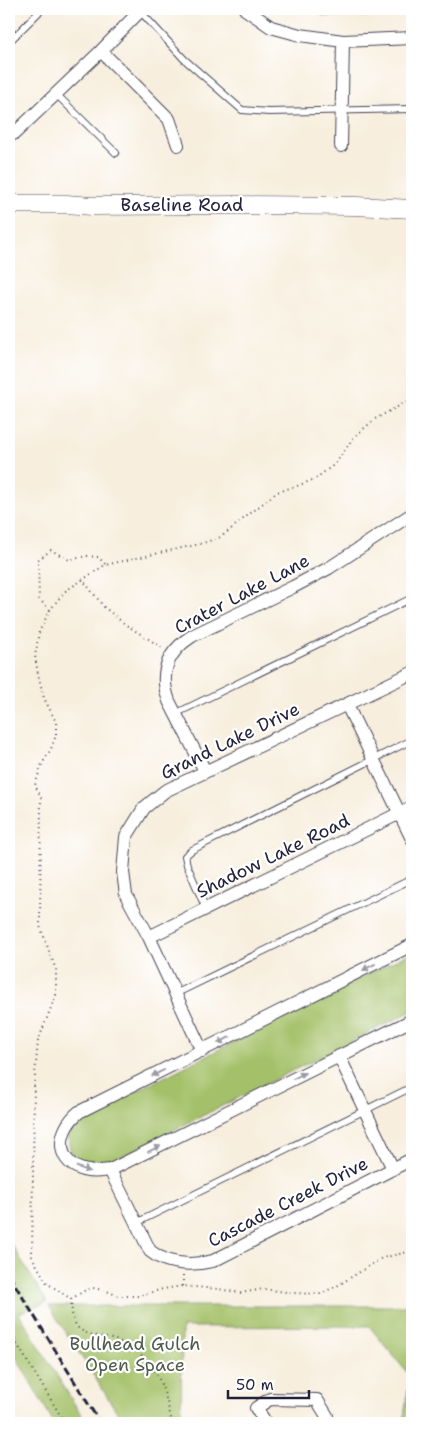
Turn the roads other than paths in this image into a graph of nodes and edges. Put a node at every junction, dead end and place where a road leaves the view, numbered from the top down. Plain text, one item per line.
1 (42, 9) edge
2 (245, 9) edge
3 (141, 10) edge
4 (412, 38) edge
5 (343, 41) junction
6 (9, 42) edge
7 (101, 51) junction
8 (56, 94) junction
9 (342, 110) junction
10 (412, 110) edge
11 (9, 136) edge
12 (178, 145) dead end
13 (342, 146) dead end
14 (116, 153) dead end
15 (412, 203) edge
16 (9, 204) edge
17 (356, 206) junction
18 (412, 209) edge
19 (412, 514) edge
20 (412, 598) edge
21 (412, 673) edge
22 (347, 705) junction
23 (175, 714) junction
24 (412, 740) edge
25 (373, 759) junction
26 (205, 771) junction
27 (412, 807) edge
28 (399, 814) junction
29 (412, 839) edge
30 (412, 878) edge
31 (206, 909) junction
32 (149, 936) junction
33 (412, 945) edge
34 (175, 994) junction
35 (412, 1020) edge
36 (202, 1051) junction
37 (339, 1056) junction
38 (412, 1087) edge
39 (365, 1111) junction
40 (412, 1159) edge
41 (393, 1169) junction
42 (110, 1170) junction
43 (136, 1223) junction
44 (266, 1423) edge
45 (325, 1423) edge

1 - 6 lane
2 - 5 street
3 - 7 street
3 - 9 lane
4 - 5 street
5 - 9 street
7 - 8 street
7 - 12 street
8 - 11 street
8 - 14 lane
9 - 10 lane
9 - 13 street
15 - 17 main road, Baseline Road
16 - 17 main road, Baseline Road
17 - 18 main road, Baseline Road
19 - 23 street, Crater Lake Lane
20 - 23 lane
21 - 22 street, Grand Lake Drive
22 - 25 street
22 - 26 street, Grand Lake Drive
23 - 26 street, Crater Lake Lane
24 - 25 lane
25 - 28 street
25 - 31 lane
26 - 32 street, Grand Lake Drive
27 - 28 street, Shadow Lake Road
28 - 29 street
28 - 31 street, Shadow Lake Road
30 - 34 lane
31 - 32 street, Shadow Lake Road
32 - 34 street, Grand Lake Drive
33 -> 36 street
34 - 36 street, Grand Lake Drive
35 - 37 street
36 -> 42 street
37 - 39 street
42 -> 37 street
38 - 39 lane
39 - 41 street
39 - 43 lane
40 - 41 street, Cascade Creek Drive
41 - 43 street, Cascade Creek Drive
42 - 43 street, Cascade Creek Drive
44 - 45 street

